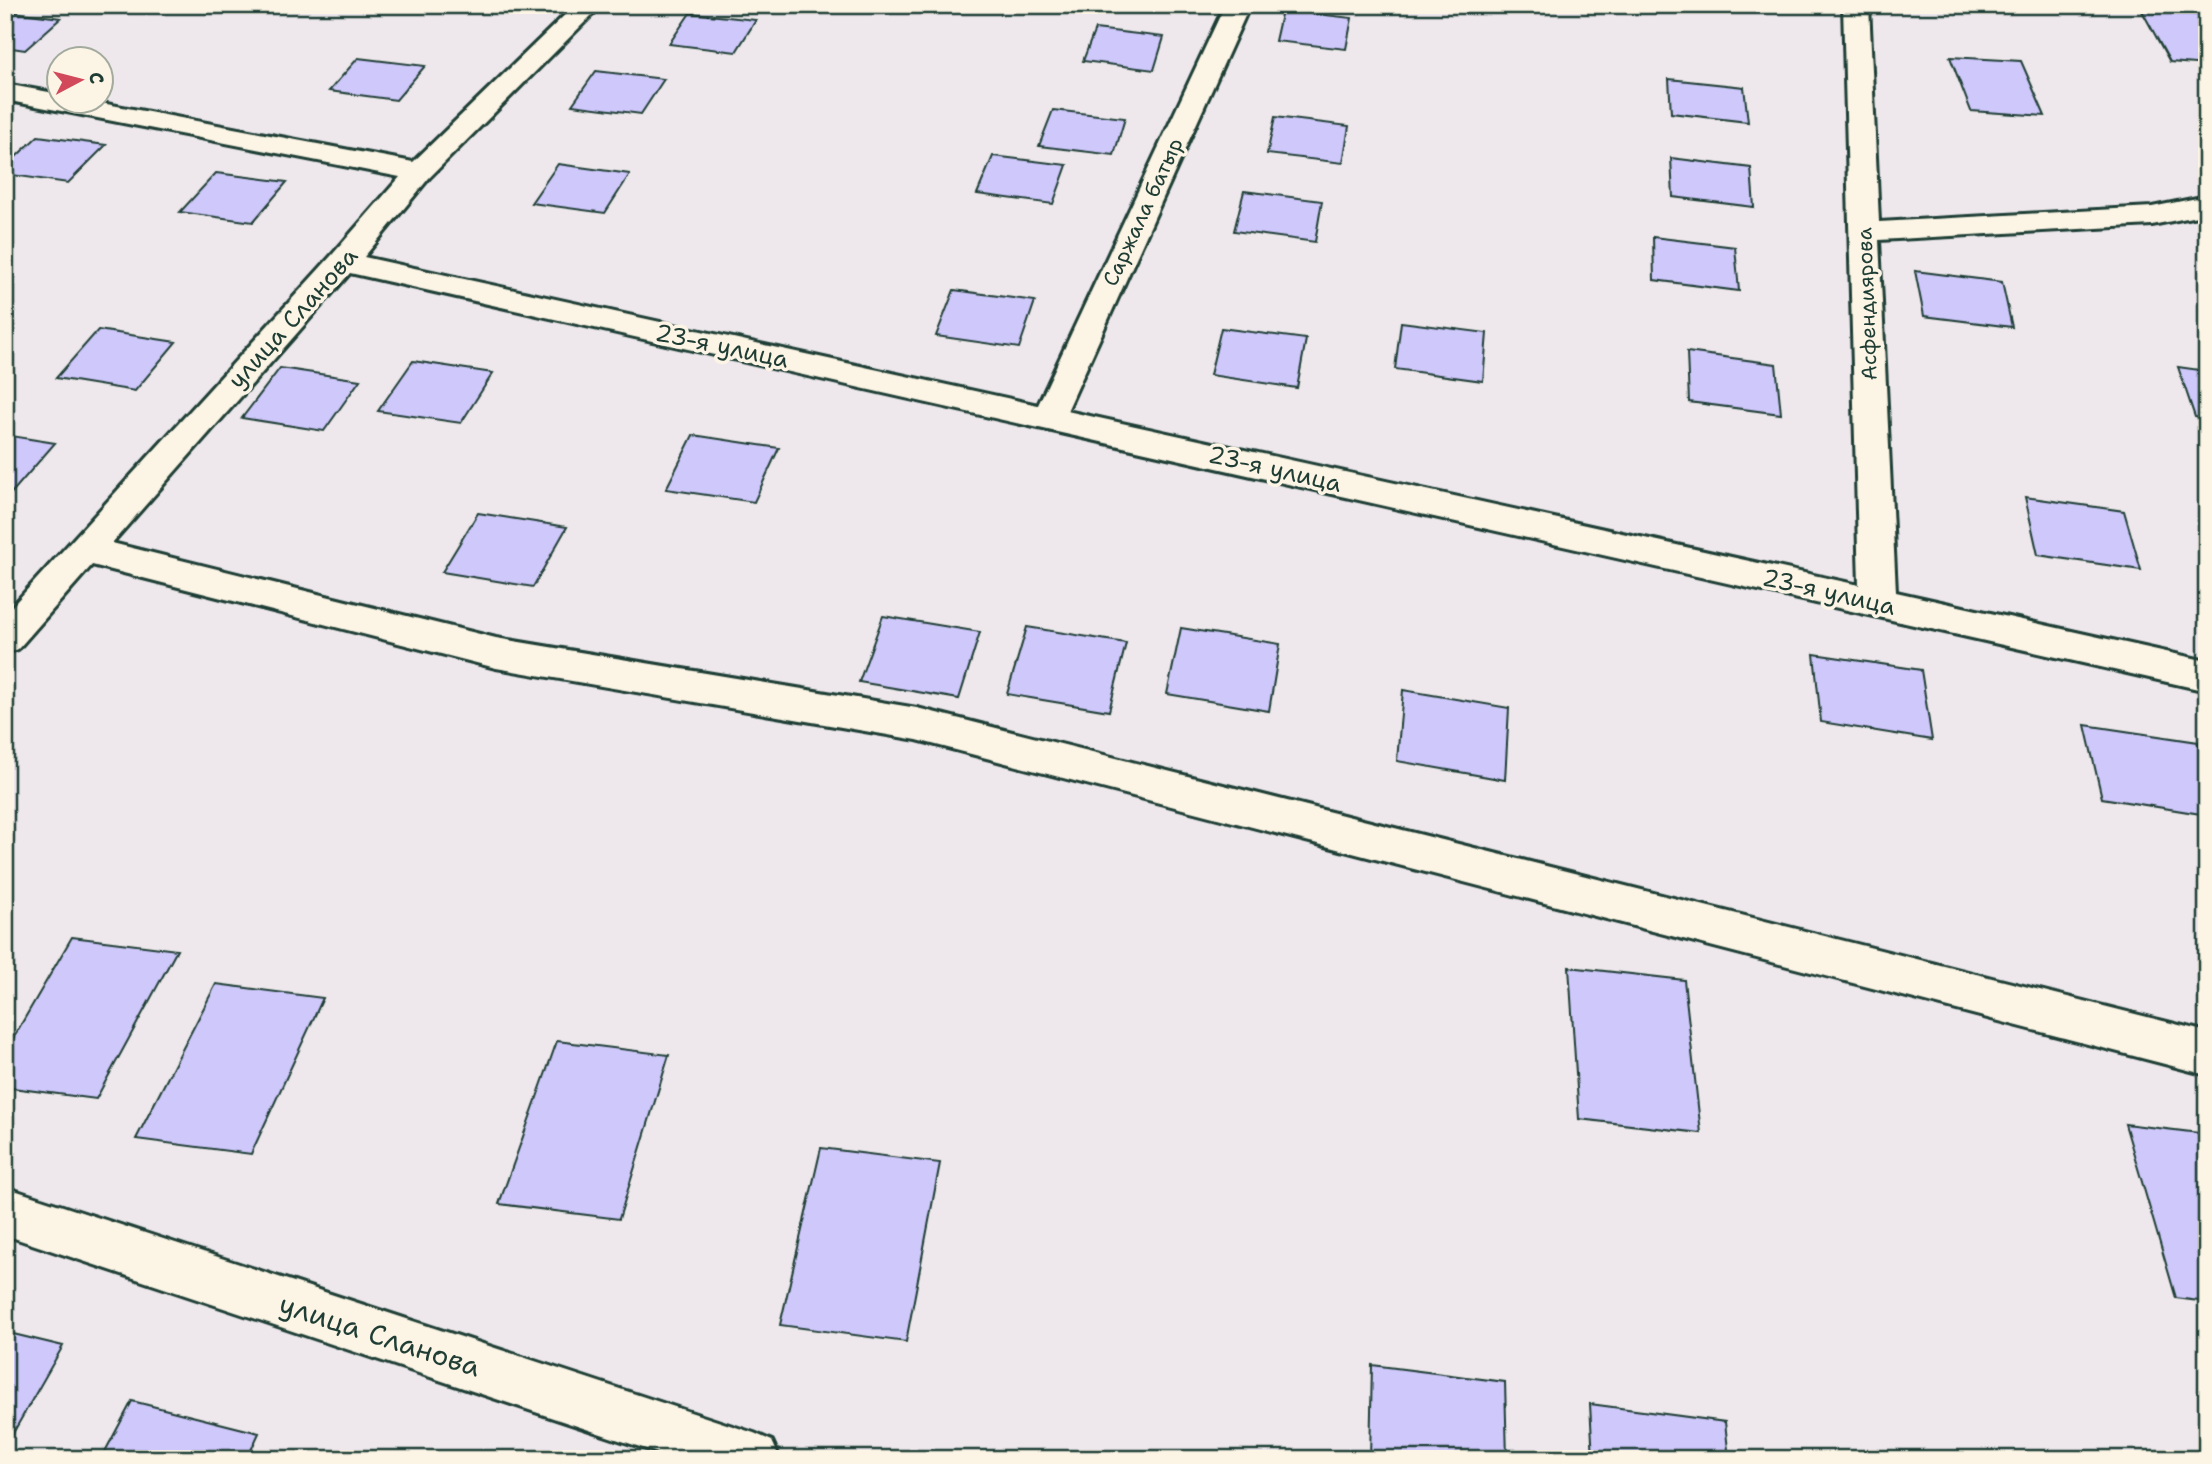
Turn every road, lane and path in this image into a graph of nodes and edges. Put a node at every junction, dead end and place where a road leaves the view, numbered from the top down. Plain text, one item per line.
1 (590, 5) edge
2 (1238, 5) edge
3 (1856, 5) edge
4 (5, 92) edge
5 (419, 172) junction
6 (2207, 205) edge
7 (1864, 232) junction
8 (343, 262) junction
9 (1048, 418) junction
10 (86, 550) junction
11 (1878, 603) junction
12 (5, 639) edge
13 (2207, 676) edge
14 (2207, 1054) edge
15 (5, 1210) edge
16 (754, 1459) edge

1 - 5 street, улица Сланова
2 - 9 street, Саржала батыр
3 - 7 street, Асфендиярова
4 - 5 street
5 - 8 street, улица Сланова
6 - 7 street
7 - 11 street, Асфендиярова
8 - 9 street, 23-я улица
8 - 10 street, улица Сланова
9 - 11 street, 23-я улица
10 - 12 street, улица Сланова
10 - 14 street
11 - 13 street, 23-я улица
15 - 16 street, улица Сланова

